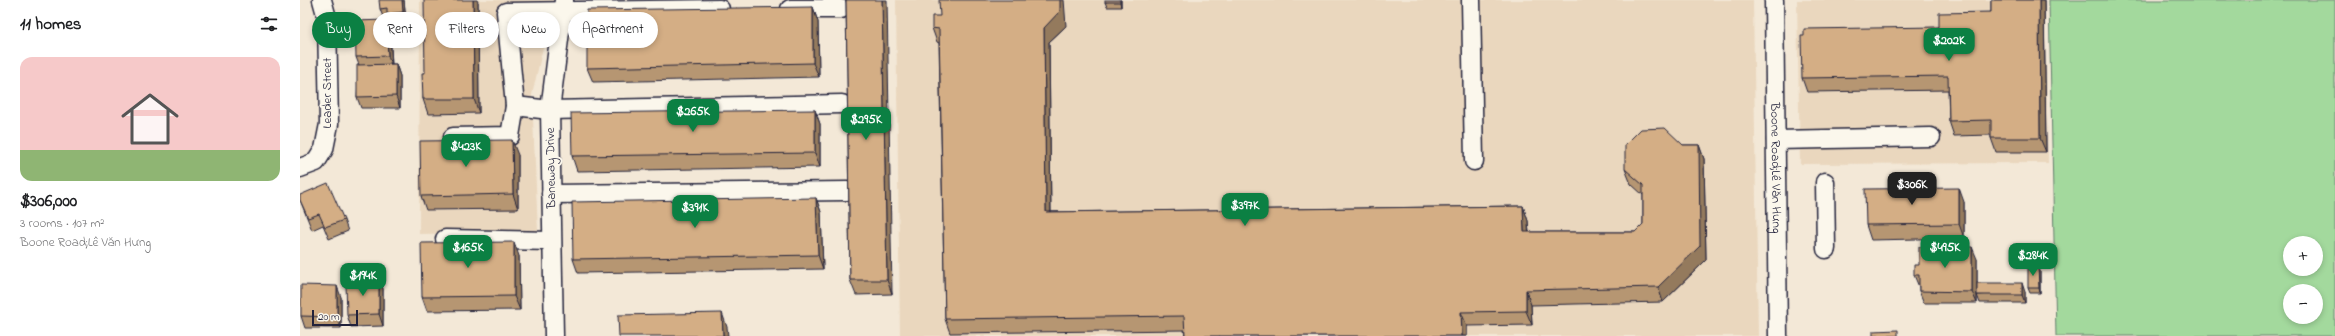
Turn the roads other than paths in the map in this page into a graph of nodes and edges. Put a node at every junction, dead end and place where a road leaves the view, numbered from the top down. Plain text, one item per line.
1 (322, 0) edge
2 (1471, 0) edge
3 (1774, 0) edge
4 (564, 5) edge
5 (738, 9) edge
6 (770, 9) edge
7 (841, 9) dead end
8 (842, 104) dead end
9 (515, 106) junction
10 (550, 110) junction
11 (453, 137) dead end
12 (1931, 137) dead end
13 (1776, 140) junction
14 (1474, 161) dead end
15 (300, 168) edge
16 (1825, 182) dead end
17 (847, 191) edge
18 (551, 194) junction
19 (445, 239) dead end
20 (551, 241) junction
21 (1826, 249) dead end
22 (554, 336) edge
23 (1778, 336) edge

1 - 15 street, Leader Street
2 - 14 street
3 - 13 street, Boone Road;Lê Văn Hưng
4 - 5 street
4 - 9 street
4 - 10 street, Baneway Drive
6 - 7 street
8 - 10 street
9 - 10 street
9 - 11 street
10 - 18 street, Baneway Drive
12 - 13 street
13 - 23 street, Boone Road;Lê Văn Hưng
16 - 21 street
17 - 18 street
18 - 20 street, Baneway Drive
19 - 20 street
20 - 22 street, Baneway Drive

